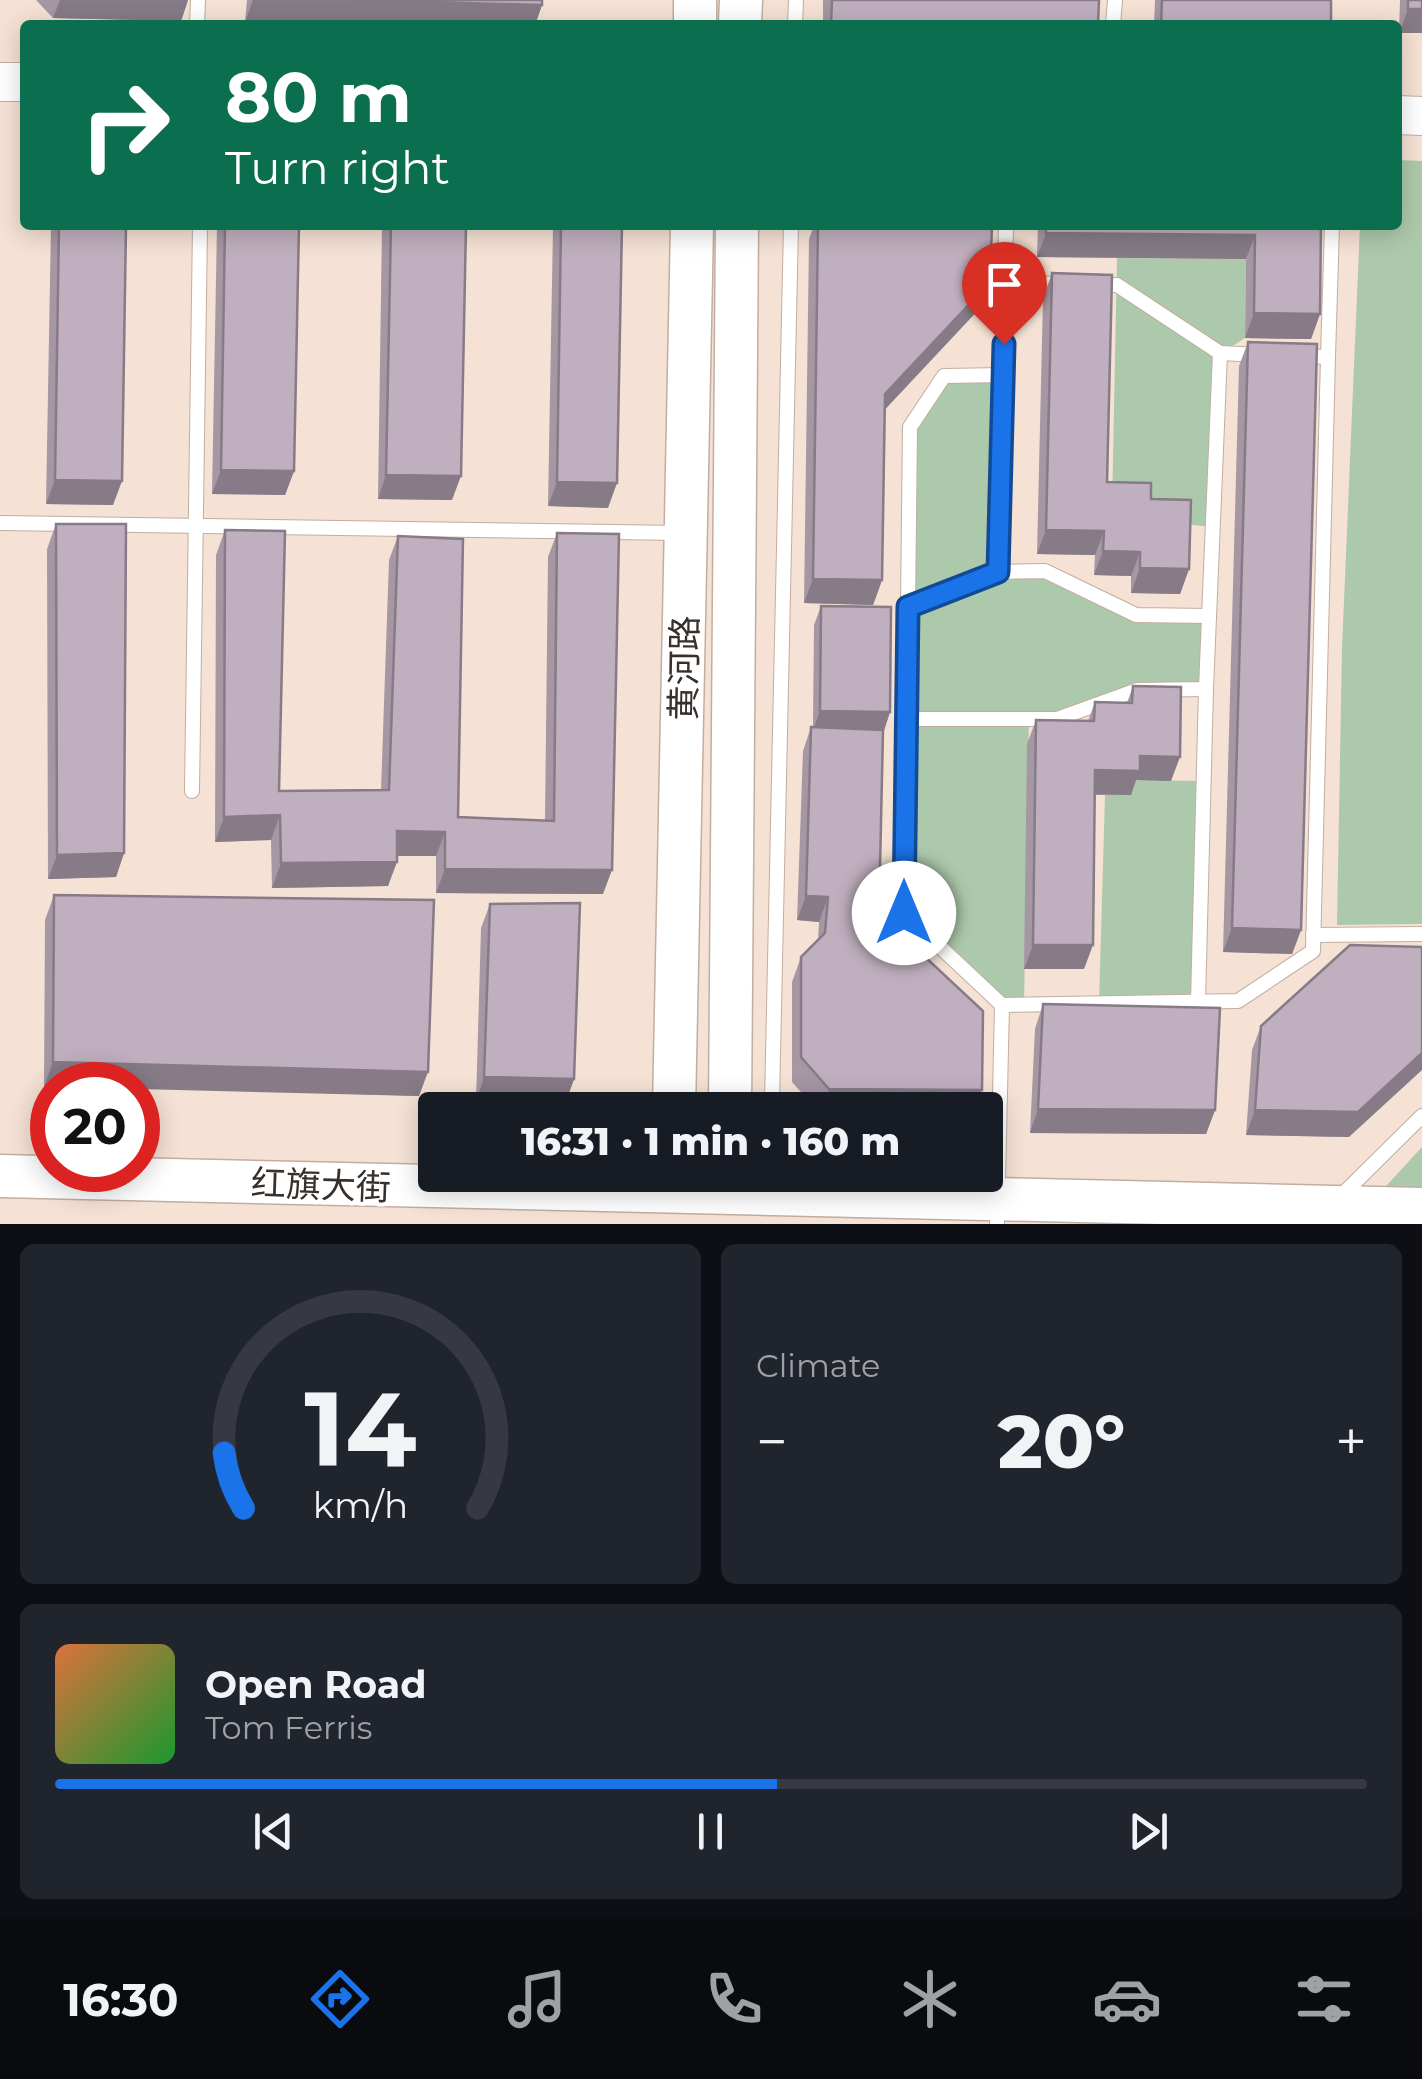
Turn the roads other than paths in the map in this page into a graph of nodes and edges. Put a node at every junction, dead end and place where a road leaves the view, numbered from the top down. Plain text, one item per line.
1 (200, 230) edge
2 (692, 230) edge
3 (737, 230) edge
4 (790, 230) edge
5 (1006, 230) edge
6 (1332, 230) edge
7 (1006, 283) junction
8 (1220, 354) junction
9 (1274, 355) edge
10 (1292, 356) edge
11 (1328, 357) junction
12 (1003, 375) junction
13 (0, 523) edge
14 (196, 525) junction
15 (687, 533) junction
16 (998, 572) junction
17 (908, 607) junction
18 (1210, 616) junction
19 (1206, 689) junction
20 (905, 719) junction
21 (192, 791) dead end
22 (1422, 934) edge
23 (1313, 935) junction
24 (1198, 1002) junction
25 (1002, 1005) junction
26 (674, 1092) edge
27 (730, 1092) edge
28 (772, 1092) edge
29 (1422, 1116) edge
30 (0, 1176) edge
31 (672, 1197) edge
32 (729, 1198) edge
33 (1422, 1210) edge
34 (1321, 1216) edge
35 (997, 1217) edge

1 - 14 lane
2 - 15 main road, 黄河路
3 - 27 main road, 黄河路
4 - 28 lane
5 - 7 lane
6 - 11 lane
7 - 8 lane
7 - 12 lane
8 - 9 lane
8 - 18 lane
10 - 11 lane
11 - 23 lane
12 - 16 lane
12 - 17 lane
13 - 14 lane
14 - 15 lane
14 - 21 lane
15 - 26 main road, 黄河路
16 - 17 lane
16 - 18 lane
17 - 20 lane
18 - 19 lane
19 - 20 lane
19 - 24 lane
20 - 25 lane
22 - 23 lane
23 - 24 lane
24 - 25 lane
25 - 35 lane
29 - 34 lane
30 - 31 main road, 红旗大街
31 - 32 main road, 红旗大街
32 - 35 main road, 红旗大街
33 - 34 main road, 红旗大街
34 - 35 main road, 红旗大街

